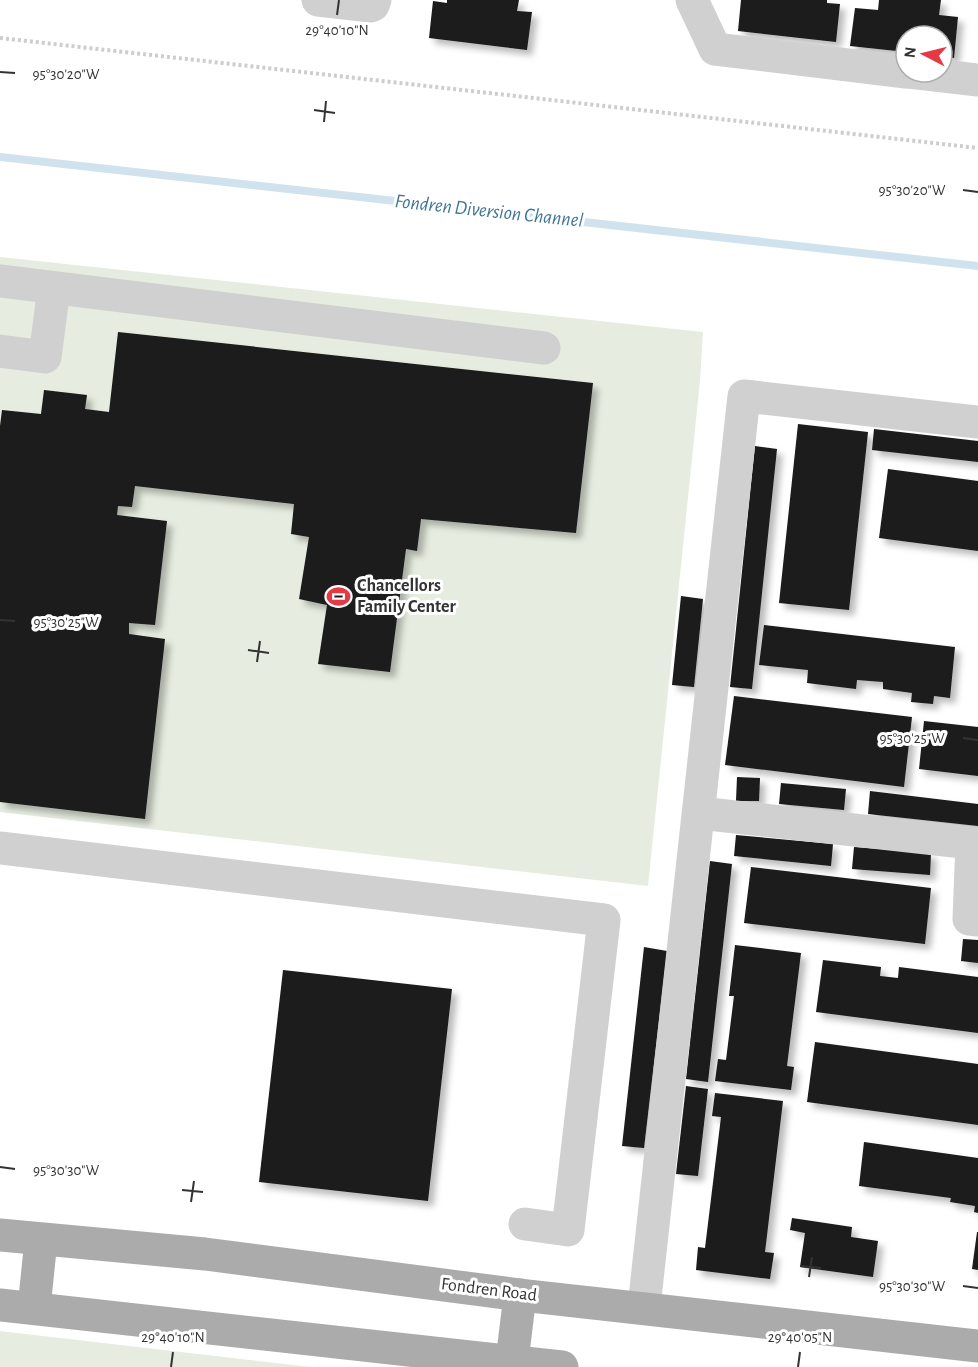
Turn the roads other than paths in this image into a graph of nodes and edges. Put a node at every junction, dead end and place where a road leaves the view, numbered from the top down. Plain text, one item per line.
1 (318, 0) edge
2 (375, 0) edge
3 (692, 0) edge
4 (894, 70) edge
5 (954, 77) edge
6 (978, 80) edge
7 (0, 280) edge
8 (54, 288) junction
9 (544, 348) dead end
10 (0, 351) edge
11 (978, 422) edge
12 (699, 813) junction
13 (0, 848) edge
14 (978, 920) edge
15 (525, 1224) dead end
16 (0, 1235) edge
17 (41, 1240) junction
18 (520, 1295) junction
19 (0, 1305) edge
20 (644, 1307) junction
21 (34, 1308) junction
22 (978, 1346) edge
23 (915, 1353) edge
24 (512, 1361) junction
25 (562, 1367) edge

1 - 2 lane
3 - 4 lane
5 - 6 lane
7 - 8 lane
8 - 9 lane
8 - 10 lane
11 - 12 lane
12 - 14 lane
12 - 20 lane
13 - 15 lane
16 - 17 main road, Fondren Road
17 - 18 main road, Fondren Road
17 - 21 main road
18 - 20 main road, Fondren Road
18 - 24 main road
19 - 21 main road
20 - 23 main road, Fondren Road
21 - 24 main road
22 - 23 main road, Fondren Road
24 - 25 main road

